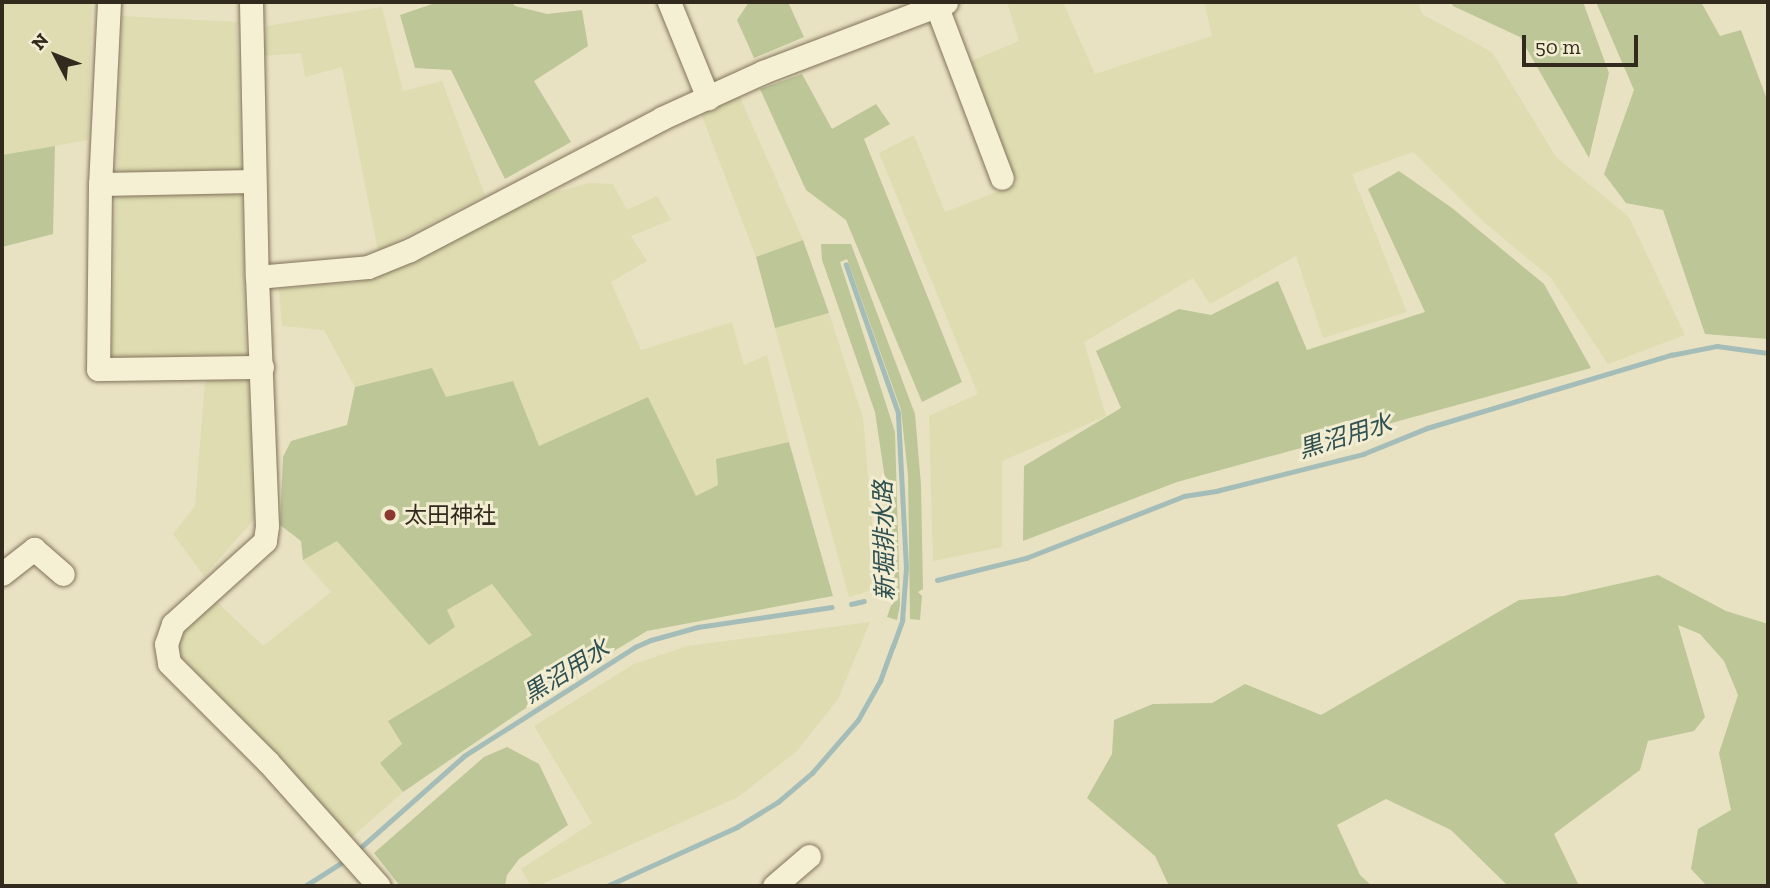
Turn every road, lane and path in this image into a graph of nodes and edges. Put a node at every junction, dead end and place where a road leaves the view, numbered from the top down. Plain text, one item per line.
1 (109, 2) edge
2 (251, 2) edge
3 (669, 2) edge
4 (939, 3) edge
5 (708, 98) junction
6 (1002, 178) dead end
7 (254, 181) junction
8 (100, 184) junction
9 (257, 277) junction
10 (262, 367) junction
11 (2, 574) edge
12 (62, 574) dead end
13 (809, 856) dead end
14 (379, 886) edge
15 (774, 886) edge

1 - 8 street
2 - 7 street
3 - 5 street
4 - 5 street
4 - 6 street
5 - 9 street
7 - 8 street
7 - 9 street
8 - 10 street
9 - 10 street
10 - 14 street
11 - 12 street
13 - 15 street

